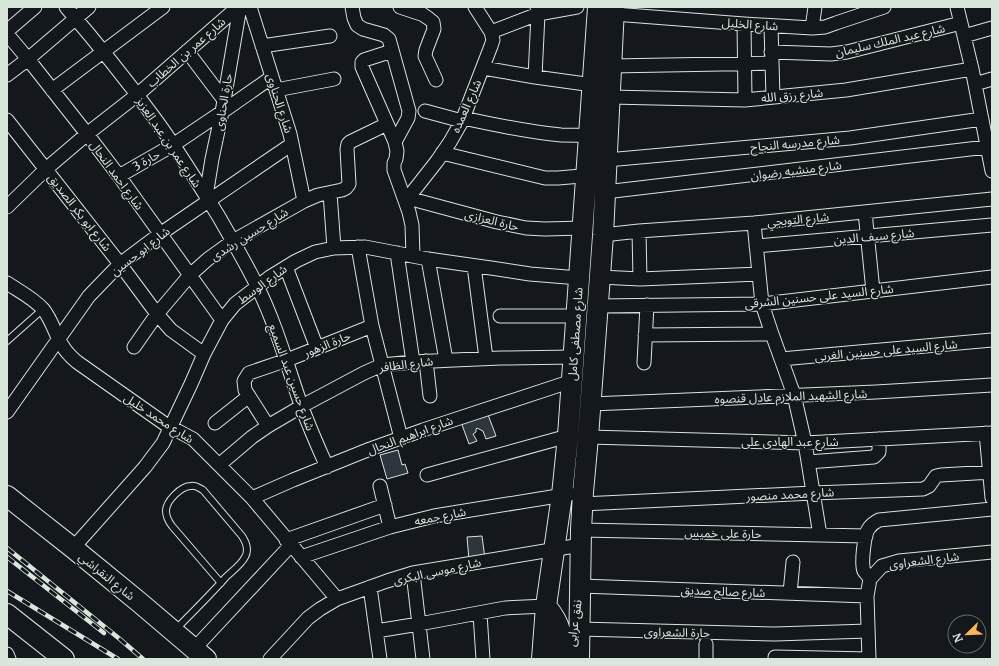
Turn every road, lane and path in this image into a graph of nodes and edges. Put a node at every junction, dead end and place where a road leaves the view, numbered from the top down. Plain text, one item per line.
1 (35, 7) edge
2 (66, 7) edge
3 (89, 7) edge
4 (163, 7) edge
5 (239, 7) edge
6 (250, 7) edge
7 (352, 7) edge
8 (400, 7) edge
9 (475, 7) edge
10 (577, 7) edge
11 (815, 7) edge
12 (884, 7) edge
13 (957, 7) edge
14 (609, 9) edge
15 (538, 10) edge
16 (418, 11) edge
17 (75, 18) junction
18 (744, 24) junction
19 (771, 26) junction
20 (812, 28) junction
21 (992, 28) edge
22 (962, 29) junction
23 (7, 31) edge
24 (492, 32) junction
25 (7, 34) edge
26 (330, 36) dead end
27 (262, 46) junction
28 (187, 51) junction
29 (392, 51) junction
30 (103, 52) junction
31 (772, 57) junction
32 (28, 59) junction
33 (745, 63) junction
34 (611, 66) junction
35 (483, 68) junction
36 (972, 69) junction
37 (7, 75) edge
38 (272, 77) junction
39 (535, 77) junction
40 (334, 79) dead end
41 (992, 79) edge
42 (436, 80) dead end
43 (975, 84) junction
44 (593, 85) junction
45 (52, 90) junction
46 (276, 90) junction
47 (138, 95) junction
48 (610, 97) junction
49 (773, 97) junction
50 (745, 100) junction
51 (223, 106) junction
52 (425, 111) dead end
53 (462, 119) junction
54 (982, 119) junction
55 (7, 120) edge
56 (387, 124) junction
57 (988, 132) edge
58 (87, 134) junction
59 (589, 136) junction
60 (395, 142) junction
61 (292, 144) junction
62 (173, 145) junction
63 (442, 153) junction
64 (990, 159) edge
65 (46, 169) junction
66 (606, 175) junction
67 (119, 176) junction
68 (586, 176) junction
69 (330, 193) junction
70 (207, 198) junction
71 (406, 198) junction
72 (992, 199) edge
73 (304, 201) junction
74 (7, 207) edge
75 (865, 212) junction
76 (754, 223) junction
77 (992, 225) edge
78 (583, 228) junction
79 (639, 231) junction
80 (160, 234) junction
81 (603, 235) junction
82 (867, 236) junction
83 (233, 241) junction
84 (756, 246) junction
85 (358, 247) junction
86 (334, 248) junction
87 (397, 252) junction
88 (413, 256) junction
89 (428, 259) junction
90 (120, 264) junction
91 (474, 266) junction
92 (286, 267) junction
93 (759, 274) junction
94 (190, 275) junction
95 (600, 277) junction
96 (992, 277) edge
97 (579, 278) junction
98 (640, 279) junction
99 (7, 283) edge
100 (258, 286) junction
101 (873, 291) junction
102 (762, 304) junction
103 (647, 305) junction
104 (598, 306) junction
105 (43, 309) junction
106 (157, 314) junction
107 (500, 316) dead end
108 (577, 316) junction
109 (222, 320) junction
110 (372, 326) junction
111 (772, 334) junction
112 (645, 335) junction
113 (58, 339) junction
114 (992, 340) edge
115 (7, 341) edge
116 (134, 346) dead end
117 (317, 348) junction
118 (204, 354) junction
119 (574, 357) junction
120 (486, 358) junction
121 (287, 360) junction
122 (446, 360) junction
123 (781, 360) junction
124 (420, 361) junction
125 (644, 363) dead end
126 (382, 365) junction
127 (572, 381) junction
128 (992, 385) edge
129 (794, 395) junction
130 (249, 396) junction
131 (430, 396) dead end
132 (591, 404) junction
133 (302, 406) junction
134 (7, 412) edge
135 (216, 423) dead end
136 (268, 426) junction
137 (171, 427) junction
138 (989, 433) edge
139 (568, 436) junction
140 (588, 437) junction
141 (401, 438) junction
142 (879, 439) junction
143 (805, 443) junction
144 (808, 462) junction
145 (219, 465) junction
146 (327, 467) junction
147 (991, 472) edge
148 (427, 475) dead end
149 (380, 486) dead end
150 (813, 493) junction
151 (562, 495) junction
152 (7, 496) edge
153 (252, 498) junction
154 (582, 498) junction
155 (992, 498) edge
156 (384, 505) junction
157 (992, 510) edge
158 (390, 527) junction
159 (820, 535) junction
160 (866, 536) junction
161 (581, 538) junction
162 (289, 542) junction
163 (73, 548) junction
164 (554, 549) junction
165 (992, 552) edge
166 (301, 557) junction
167 (794, 562) dead end
168 (413, 573) junction
169 (870, 579) junction
170 (221, 583) junction
171 (580, 586) junction
172 (370, 587) junction
173 (790, 593) junction
174 (867, 596) junction
175 (337, 599) junction
176 (546, 606) junction
177 (7, 614) edge
178 (480, 614) junction
179 (420, 624) junction
180 (579, 629) junction
181 (376, 631) junction
182 (868, 631) junction
183 (174, 632) junction
184 (775, 634) junction
185 (706, 644) dead end
186 (7, 654) edge
187 (200, 654) edge
188 (775, 658) edge
189 (9, 659) edge
190 (64, 659) edge
191 (270, 659) edge
192 (380, 659) edge
193 (423, 659) edge
194 (483, 659) edge
195 (542, 659) edge
196 (561, 659) edge
197 (570, 659) edge
198 (579, 659) edge
199 (706, 659) edge
200 (869, 659) edge

1 - 23 street
2 - 17 street, شارع عمر بن عبد العزيز
3 - 17 street
4 - 30 street
5 - 28 street, شارع عمر بن الخطاب
5 - 51 street, حارة الحناوى
6 - 27 street, شارع الحناوى
7 - 29 street
8 - 16 street
9 - 24 street
10 - 15 street
11 - 20 street
12 - 20 street, شارع الخليل
13 - 22 street
14 - 18 street, شارع الخليل
14 - 34 main road, شارع مصطفى كامل
14 - 44 main road, شارع مصطفى كامل
15 - 24 street
15 - 39 street
16 - 42 street
17 - 30 street, شارع عمر بن عبد العزيز
17 - 32 street
18 - 19 street, شارع الخليل
18 - 33 street
19 - 20 street, شارع الخليل
19 - 31 street
21 - 22 street, شارع عبد الملك سليمان
22 - 31 street, شارع عبد الملك سليمان
22 - 36 street
24 - 35 street, شارع العمده
25 - 32 street, شارع احمد النحال
26 - 27 street
27 - 38 street, شارع الحناوى
28 - 47 street, شارع عمر بن الخطاب
28 - 51 street
29 - 56 street
29 - 60 street
30 - 45 street
30 - 47 street, شارع عمر بن عبد العزيز
31 - 33 street, شارع عبد الملك سليمان
31 - 49 street
32 - 37 street
32 - 45 street, شارع احمد النحال
33 - 34 street, شارع عبد الملك سليمان
33 - 50 street
34 - 48 main road, شارع مصطفى كامل
35 - 39 street
35 - 53 street, شارع العمده
36 - 43 street
36 - 49 street, شارع رزق الله
38 - 46 street, شارع الحناوى
38 - 51 street, حارة 3
39 - 44 street
40 - 46 street
41 - 43 street
43 - 54 street
44 - 59 main road, شارع مصطفى كامل
45 - 58 street, شارع احمد النحال
46 - 61 street, شارع الحناوى
47 - 58 street, شارع عمر بن الخطاب
47 - 62 street, شارع عمر بن عبد العزيز
48 - 50 street, شارع رزق الله
48 - 66 main road, شارع مصطفى كامل
49 - 50 street, شارع رزق الله
51 - 62 street, حارة 3
51 - 70 street, حارة الحناوى
52 - 53 street
53 - 59 street
53 - 63 street, شارع العمده
54 - 57 street
54 - 66 street, شارع مدرسه النجاح
55 - 65 street, شارع ابو بكر الصديق
56 - 60 street
56 - 69 street, شارع حسين رشدى
57 - 64 street
58 - 65 street, شارع عمر بن الخطاب
58 - 67 street, شارع احمد النحال
59 - 68 main road, شارع مصطفى كامل
60 - 71 street
61 - 70 street, شارع ابو حسين
61 - 73 street, شارع الحناوى
62 - 67 street, حارة 3
62 - 70 street, شارع عمر بن عبد العزيز
63 - 68 street
63 - 71 street, شارع العمده
64 - 66 street, شارع منشيه رضوان
65 - 74 street, شارع عمر بن الخطاب
65 - 90 street, شارع ابو بكر الصديق
66 - 68 street
66 - 81 main road, شارع مصطفى كامل
67 - 80 street, شارع احمد النحال
68 - 78 main road, شارع مصطفى كامل
69 - 73 street, شارع حسين رشدى
69 - 86 street
70 - 80 street, شارع ابو حسين
70 - 83 street, شارع عمر بن عبد العزيز
71 - 78 street, حارة العزازى
71 - 88 street
72 - 75 street, شارع التوبجي
73 - 83 street, شارع حسين رشدى
75 - 76 street, شارع التوبجي
75 - 82 street
76 - 79 street, شارع التوبجي
76 - 84 street
77 - 82 street, شارع سيف الدين
78 - 97 main road, شارع مصطفى كامل
79 - 81 street, شارع التوبجي
79 - 98 street
80 - 90 street, شارع ابو حسين
80 - 94 street, شارع احمد النحال
81 - 95 main road, شارع مصطفى كامل
82 - 84 street, شارع سيف الدين
82 - 101 street
83 - 94 street, شارع حسين رشدى
83 - 100 street, شارع عمر بن عبد العزيز
84 - 93 street
85 - 86 street, شارع الوسط
85 - 87 street, شارع الوسط
85 - 110 street
86 - 92 street, شارع الوسط
87 - 88 street, شارع الوسط
87 - 124 street
88 - 89 street, شارع الوسط
89 - 91 street, شارع الوسط
89 - 122 street
90 - 106 street, شارع ابو بكر الصديق
90 - 113 street, شارع ابو حسين
91 - 97 street, شارع الوسط
91 - 120 street
92 - 100 street, شارع الوسط
92 - 117 street
93 - 98 street
93 - 102 street
94 - 106 street, شارع حسين رشدى
94 - 109 street, شارع احمد النحال
95 - 98 street
95 - 104 main road, شارع مصطفى كامل
96 - 101 street, شارع السيد على حسنين الشرقى
97 - 108 main road, شارع مصطفى كامل
99 - 105 street, شارع محمد خليل
100 - 109 street, شارع الوسط
100 - 121 street, شارع حسين عبد السميع
101 - 102 street, شارع السيد على حسنين الشرقى
102 - 103 street, شارع السيد على حسنين الشرقى
102 - 111 street
103 - 104 street, شارع السيد على حسنين الشرقى
103 - 112 street
104 - 132 main road, شارع مصطفى كامل
105 - 113 street, شارع محمد خليل
105 - 115 lane
106 - 116 street, شارع حسين رشدى
106 - 118 street, شارع ابو بكر الصديق
107 - 108 street
108 - 119 main road, شارع مصطفى كامل
109 - 118 street, شارع الوسط
110 - 117 street, حارة الزهور
110 - 126 street
111 - 112 street
111 - 123 street
112 - 125 street
113 - 134 street, شارع ابو حسين
113 - 137 street, شارع محمد خليل
114 - 123 street, شارع السيد على حسنين الغربى
117 - 121 street, حارة الزهور
118 - 137 street, شارع الوسط
119 - 120 street, شارع الظافر
119 - 127 main road, شارع مصطفى كامل
120 - 122 street, شارع الظافر
121 - 130 street, حارة الزهور
121 - 133 street, شارع حسين عبد السميع
122 - 124 street, شارع الظافر
123 - 129 street
124 - 126 street, شارع الظافر
124 - 131 street
126 - 133 street, شارع الظافر
126 - 141 street
127 - 139 main road, شارع مصطفى كامل
127 - 141 street, شارع ابراهيم النحال
128 - 129 street, شارع الشهيد الملازم عادل قنصوه
129 - 132 street, شارع الشهيد الملازم عادل قنصوه
129 - 143 street
130 - 135 street
130 - 136 street, حارة الزهور
132 - 140 main road, شارع مصطفى كامل
133 - 136 street, شارع الظافر
133 - 146 street, شارع حسين عبد السميع
136 - 145 street, شارع الظافر
137 - 145 street, شارع محمد خليل
137 - 163 street, شارع الوسط
138 - 142 street, شارع عبد الهادى على
138 - 147 street
139 - 148 street
139 - 151 main road, شارع مصطفى كامل
140 - 143 street, شارع عبد الهادى على
140 - 154 main road, شارع مصطفى كامل
141 - 146 street, شارع ابراهيم النحال
142 - 143 street, شارع عبد الهادى على
142 - 144 street
143 - 144 street
144 - 150 street
145 - 153 street, شارع محمد خليل
146 - 153 street, شارع ابراهيم النحال
147 - 150 street, شارع محمد منصور
147 - 155 street
149 - 156 street
150 - 154 street, شارع محمد منصور
150 - 159 street
151 - 154 street, شارع جمعه
151 - 158 street, شارع جمعه
151 - 164 main road, شارع مصطفى كامل
152 - 163 main road, شارع النقراشي
153 - 162 street, شارع محمد خليل
154 - 161 main road, شارع مصطفى كامل
156 - 158 street
156 - 162 street
157 - 160 street
158 - 166 street, شارع جمعه
159 - 160 street, حارة على خميس
159 - 161 street, حارة على خميس
160 - 169 street
161 - 164 street, شارع موسى البكرى
161 - 171 main road, شارع مصطفى كامل
162 - 166 street, شارع محمد خليل
162 - 187 street
163 - 183 main road, شارع النقراشي
164 - 168 street, شارع موسى البكرى
164 - 176 main road, شارع مصطفى كامل
165 - 169 street, شارع الشعراوى
166 - 175 street, شارع محمد خليل
167 - 173 street
168 - 172 street, شارع موسى البكرى
168 - 179 street
169 - 174 street
170 - 170 lane
170 - 183 lane
171 - 173 street, شارع صالح صديق
171 - 180 main road, شارع مصطفى كامل
171 - 197 main road, نفق عرابى
172 - 175 street, شارع موسى البكرى
172 - 181 street
173 - 174 street, شارع صالح صديق
174 - 182 street
175 - 191 street, شارع موسى البكرى
176 - 178 street
176 - 195 main road, شارع مصطفى كامل
176 - 196 main road, نفق عرابى
177 - 190 main road
178 - 179 street
178 - 194 street
179 - 181 street
179 - 193 street
180 - 184 street, حارة الشعراوى
180 - 198 main road, شارع مصطفى كامل
181 - 192 street
182 - 184 street, حارة الشعراوى
182 - 200 street
183 - 187 main road, شارع النقراشي
184 - 188 street
185 - 199 street
186 - 189 street
188 - 200 street

